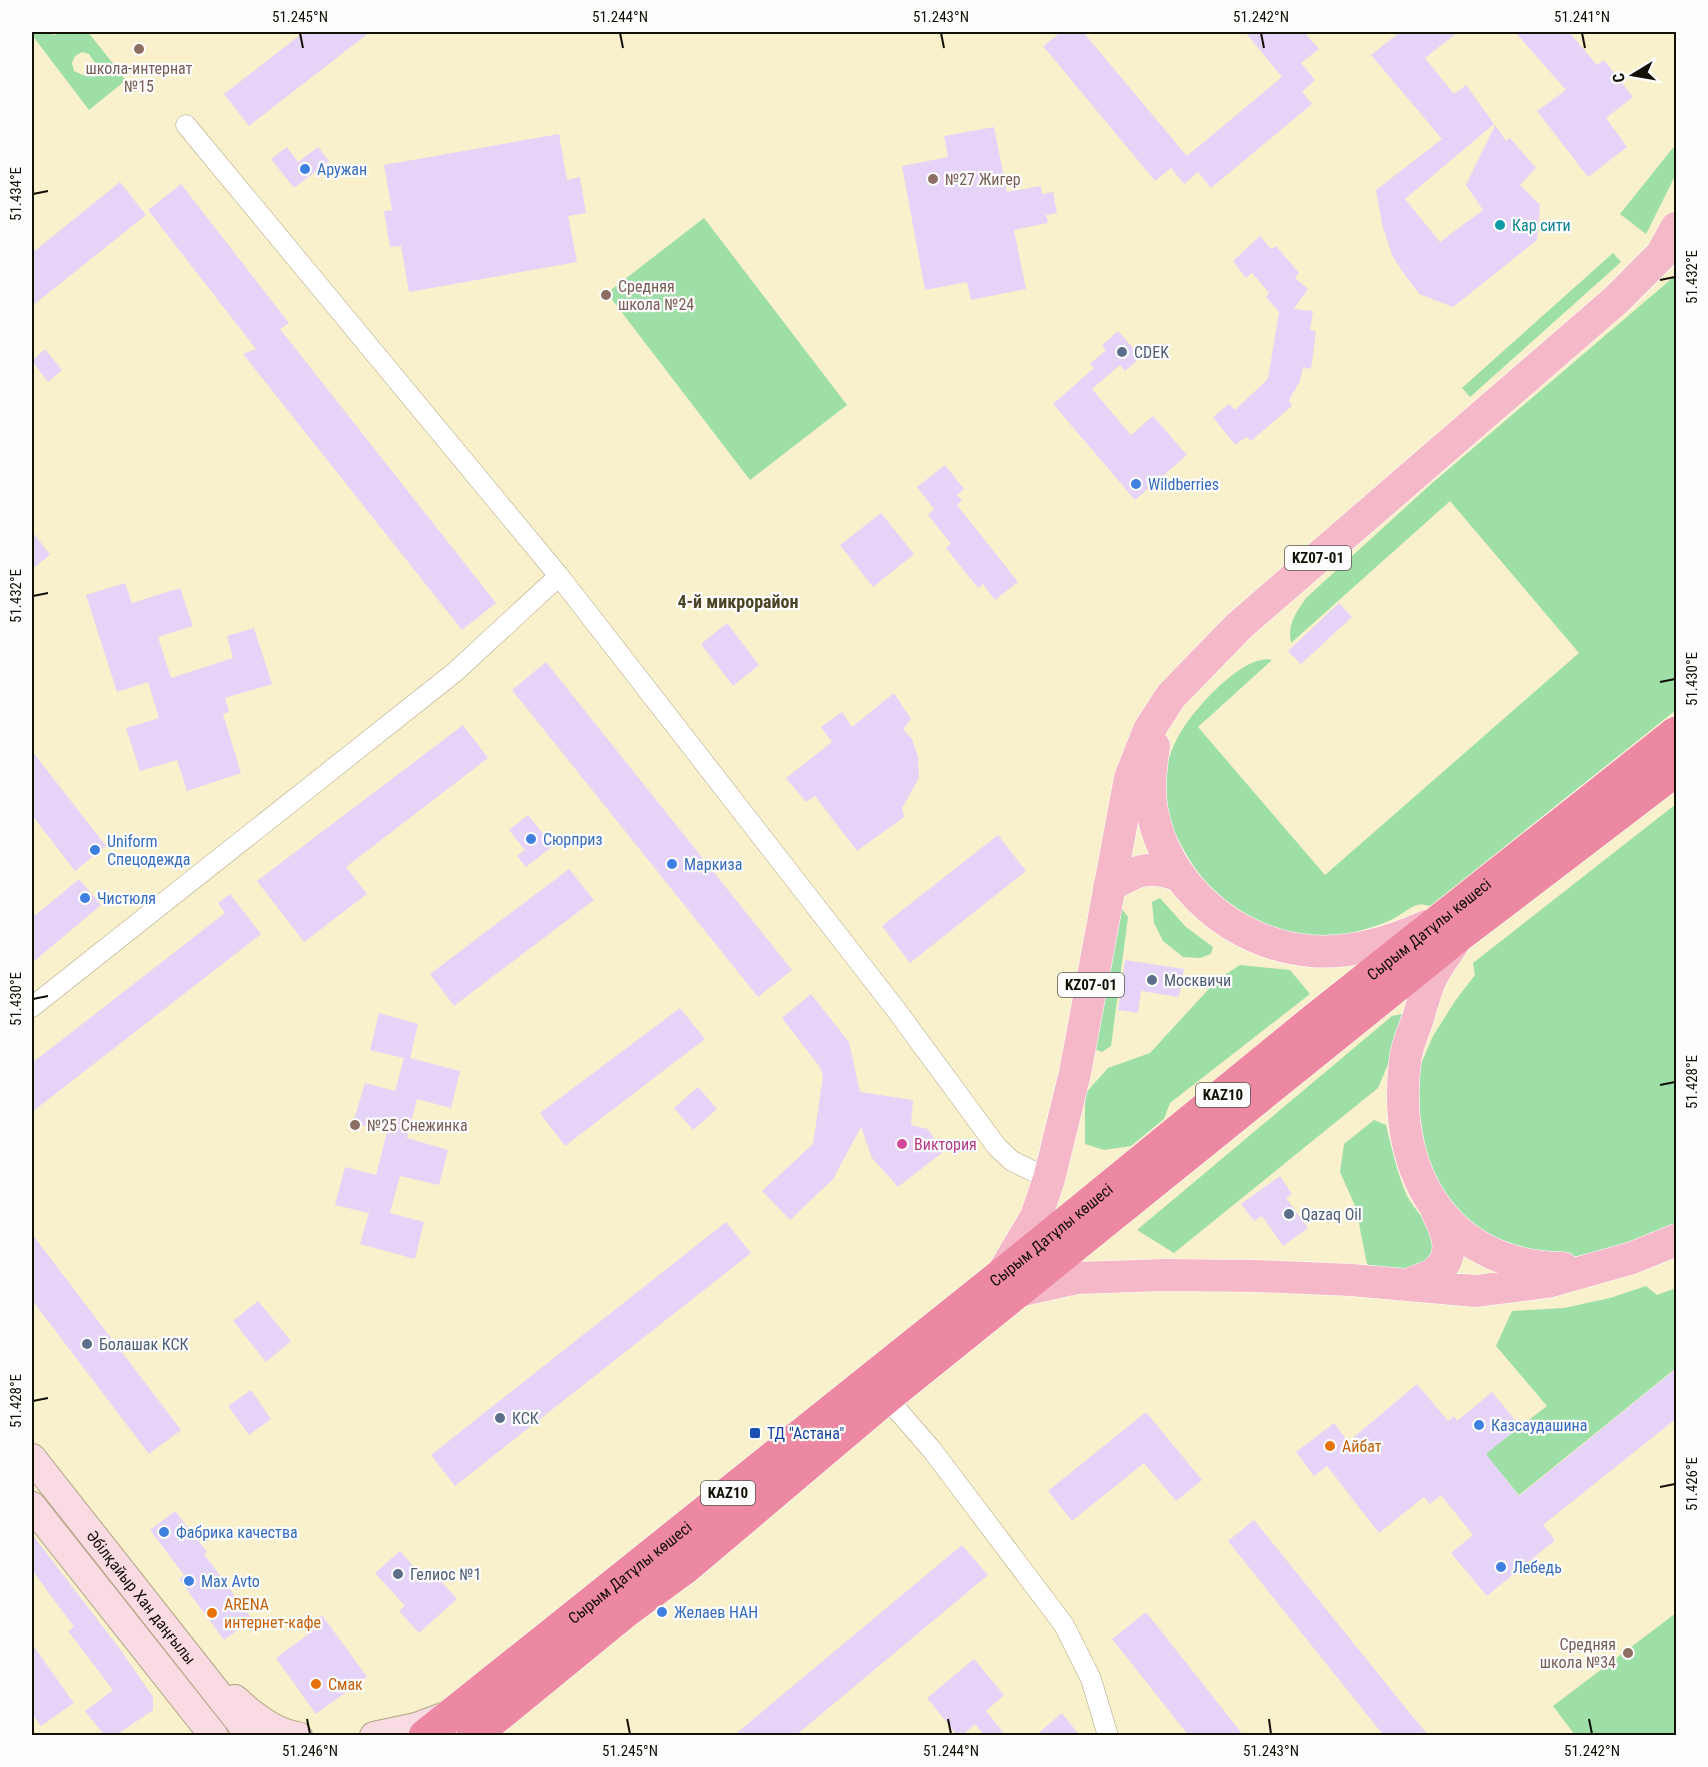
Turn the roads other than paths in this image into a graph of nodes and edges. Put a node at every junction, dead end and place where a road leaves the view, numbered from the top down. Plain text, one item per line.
1 (186, 125) dead end
2 (1677, 228) edge
3 (559, 576) junction
4 (1171, 696) junction
5 (1677, 733) edge
6 (1677, 770) edge
7 (1178, 875) junction
8 (1109, 887) junction
9 (1450, 927) junction
10 (32, 1007) edge
11 (1049, 1179) junction
12 (1436, 1209) junction
13 (1677, 1240) edge
14 (1632, 1258) junction
15 (1011, 1282) junction
16 (1410, 1284) junction
17 (879, 1388) junction
18 (32, 1458) edge
19 (32, 1506) edge
20 (187, 1654) junction
21 (164, 1672) junction
22 (477, 1725) edge
23 (192, 1736) edge
24 (214, 1736) edge
25 (251, 1736) edge
26 (298, 1736) edge
27 (374, 1736) edge
28 (425, 1736) edge
29 (1108, 1736) edge

1 - 3 street
2 - 4 main road, KZ07-01
3 - 10 street
3 - 11 street
4 - 7 main road, KZ07-01
4 - 8 main road, KZ07-01
5 - 9 highway, Сырым Датұлы көшесі / KAZ10
6 - 9 highway, Сырым Датұлы көшесі / KAZ10
7 - 8 main road
7 - 9 main road, KZ07-01
8 - 11 main road, KZ07-01
9 - 12 main road
9 - 15 highway, Сырым Датұлы көшесі / KAZ10
11 - 15 main road, KZ07-01
12 - 14 main road
12 - 16 main road
13 - 14 main road
14 - 16 main road
15 - 16 main road
15 - 17 highway, Сырым Датұлы көшесі / KAZ10
17 - 22 highway, Сырым Датұлы көшесі / KAZ10
17 - 22 highway, Сырым Датұлы көшесі / KAZ10
17 - 29 street
18 - 20 main road, Әбілқайыр Хан даңғылы
19 - 21 main road, Әбілқайыр Хан даңғылы
20 - 25 main road, Әбілқайыр Хан даңғылы
20 - 26 main road
21 - 23 main road
21 - 24 main road, Әбілқайыр Хан даңғылы
22 - 27 main road
22 - 28 highway, Сырым Датұлы көшесі / KAZ10

